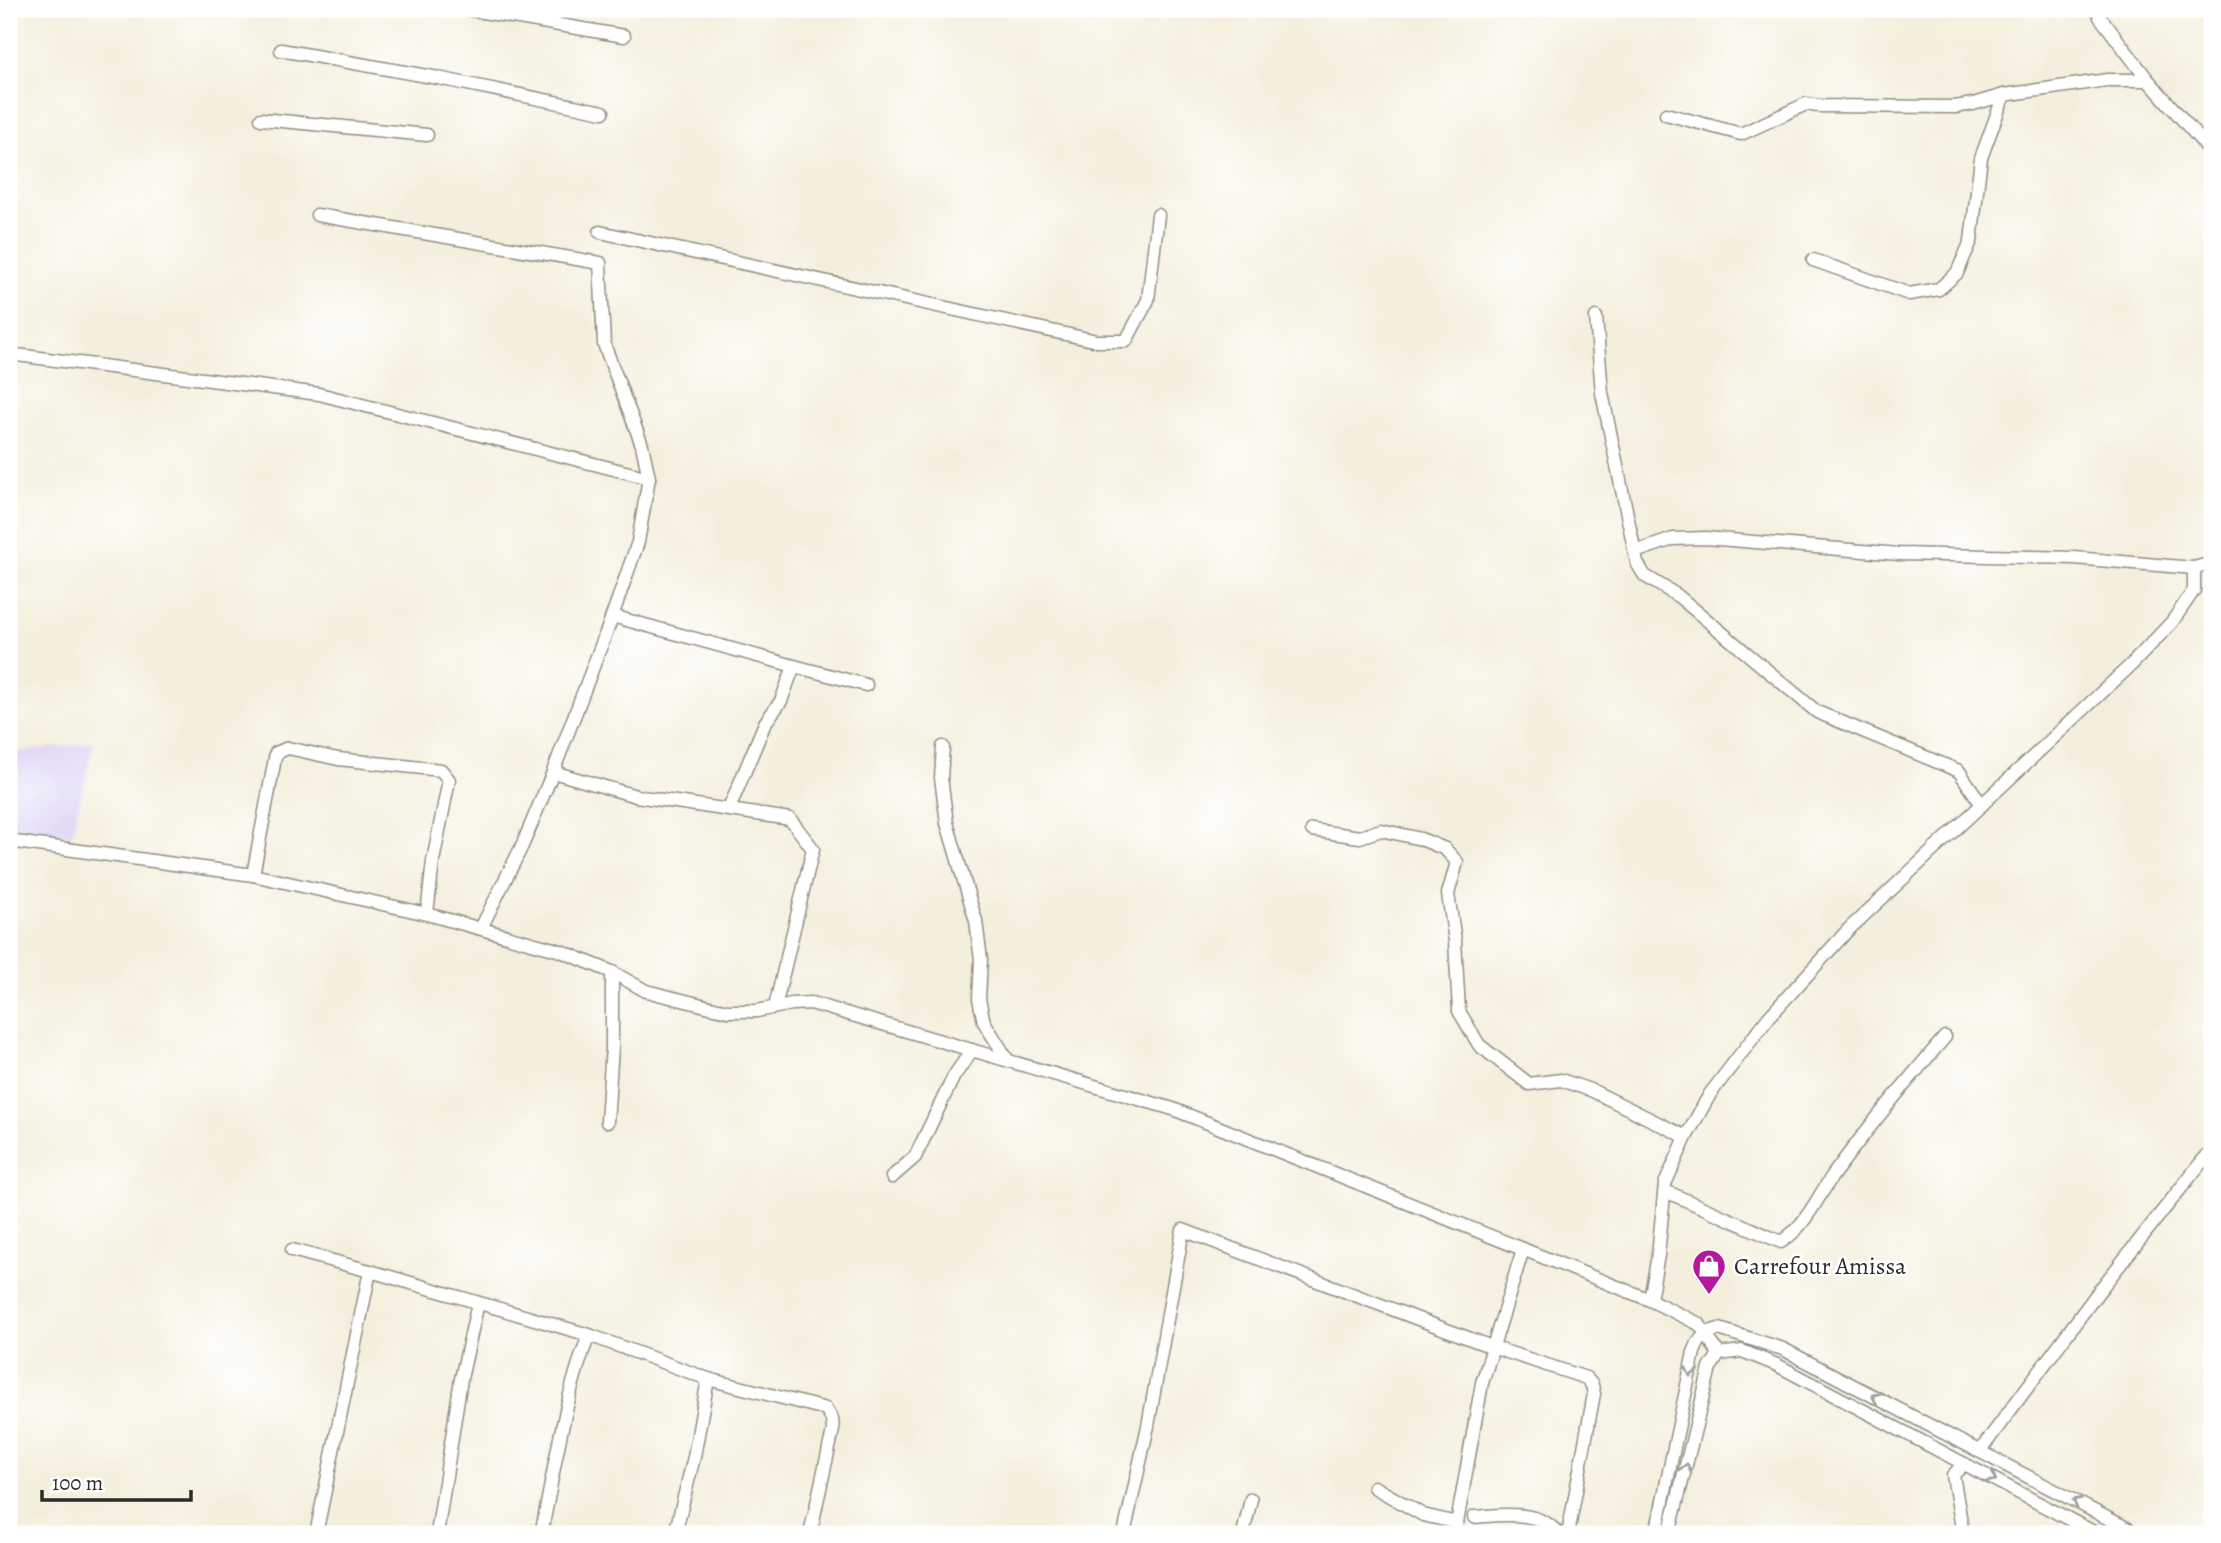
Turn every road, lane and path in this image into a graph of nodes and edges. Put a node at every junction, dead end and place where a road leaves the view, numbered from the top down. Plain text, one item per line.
1 (466, 9) edge
2 (2098, 9) edge
3 (624, 36) dead end
4 (281, 50) dead end
5 (2148, 80) junction
6 (2004, 95) junction
7 (603, 112) dead end
8 (1666, 114) dead end
9 (261, 120) dead end
10 (427, 135) dead end
11 (2212, 153) edge
12 (317, 215) dead end
13 (1158, 215) dead end
14 (600, 232) dead end
15 (1813, 260) dead end
16 (1596, 317) dead end
17 (9, 354) edge
18 (649, 478) junction
19 (1634, 551) junction
20 (2212, 563) edge
21 (2194, 568) junction
22 (612, 616) junction
23 (794, 666) junction
24 (866, 685) dead end
25 (943, 747) dead end
26 (553, 772) junction
27 (1982, 805) junction
28 (729, 809) junction
29 (1312, 830) dead end
30 (9, 841) edge
31 (253, 875) junction
32 (427, 914) junction
33 (481, 928) junction
34 (612, 972) junction
35 (775, 1007) junction
36 (1945, 1037) dead end
37 (972, 1050) junction
38 (1007, 1059) junction
39 (607, 1122) dead end
40 (1686, 1137) junction
41 (2212, 1152) edge
42 (891, 1177) dead end
43 (1665, 1191) junction
44 (1523, 1249) junction
45 (292, 1250) dead end
46 (370, 1271) junction
47 (1650, 1300) junction
48 (478, 1303) junction
49 (1706, 1333) junction
50 (589, 1335) junction
51 (1492, 1347) junction
52 (1719, 1354) junction
53 (708, 1379) junction
54 (1980, 1451) junction
55 (1964, 1464) junction
56 (1374, 1488) dead end
57 (1251, 1499) dead end
58 (1474, 1517) dead end
59 (1456, 1529) edge
60 (316, 1534) edge
61 (438, 1534) edge
62 (541, 1534) edge
63 (675, 1534) edge
64 (810, 1534) edge
65 (1124, 1534) edge
66 (1243, 1534) edge
67 (1558, 1534) edge
68 (1568, 1534) edge
69 (1656, 1534) edge
70 (1669, 1534) edge
71 (1963, 1534) edge
72 (2097, 1534) edge
73 (2138, 1534) edge

1 - 3 street
2 - 5 street
4 - 7 street
5 - 6 street
5 - 11 street
6 - 8 street
6 - 15 street
9 - 10 street
12 - 18 street
13 - 14 street
16 - 19 street
17 - 18 street
18 - 22 street
19 - 21 street
19 - 27 street
20 - 21 street
21 - 27 street
22 - 23 street
22 - 26 street
23 - 24 street
23 - 28 street
25 - 38 street
26 - 28 street
26 - 33 street
27 - 40 street
28 - 35 street
29 - 40 street
30 - 31 street
31 - 32 street
31 - 32 street
32 - 33 street
33 - 34 street
34 - 35 street
34 - 39 street
35 - 37 street
36 - 43 street
37 - 38 street
37 - 42 street
38 - 44 street
40 - 43 street
41 - 54 street
43 - 47 street
44 - 47 street
44 - 51 street
45 - 46 street
46 - 48 street
46 - 60 street
47 - 49 street
48 - 50 street
48 - 61 street
49 - 52 street
54 -> 49 street
49 -> 69 street
50 - 53 street
50 - 62 street
51 - 59 street
51 - 65 street
51 - 68 street
52 - 55 street
70 -> 52 street
53 - 63 street
53 - 64 street
73 -> 54 street
55 - 71 street
55 -> 72 street
56 - 59 street
57 - 66 street
58 - 67 street

